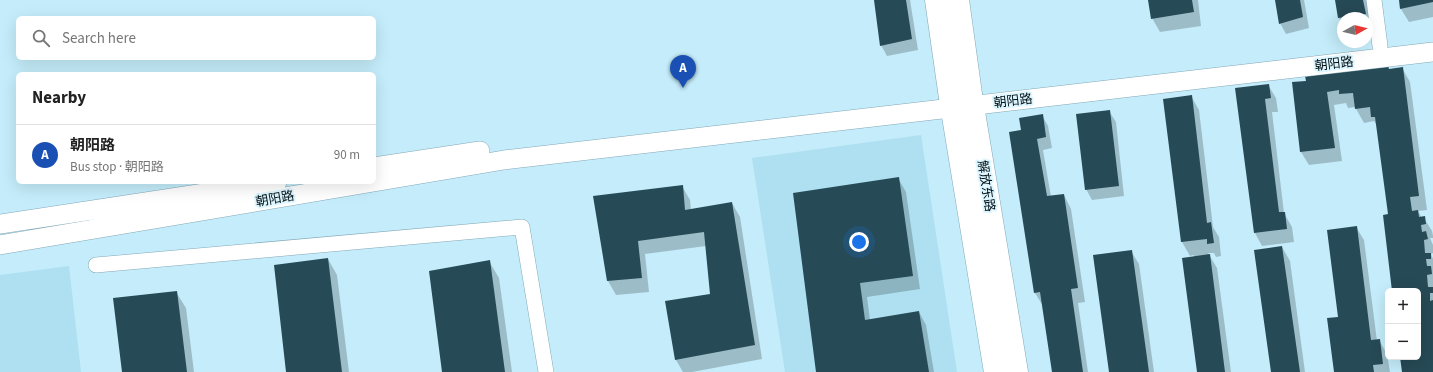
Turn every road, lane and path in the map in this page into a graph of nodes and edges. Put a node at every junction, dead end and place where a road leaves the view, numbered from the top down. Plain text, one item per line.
1 (936, 0) edge
2 (958, 0) edge
3 (1374, 0) edge
4 (1433, 40) edge
5 (1380, 46) junction
6 (1433, 52) edge
7 (972, 100) junction
8 (951, 103) junction
9 (376, 167) edge
10 (376, 182) edge
11 (264, 184) edge
12 (362, 184) edge
13 (0, 224) edge
14 (0, 245) edge
15 (96, 265) dead end
16 (546, 372) edge
17 (994, 372) edge
18 (1017, 372) edge

1 - 8 main road, 解放东路
2 - 7 main road, 解放东路
3 - 5 street
4 - 5 street, 朝阳路
5 - 7 street, 朝阳路
6 - 7 street, 朝阳路
7 - 8 street, 朝阳路
7 - 18 main road, 解放东路
8 - 9 street, 朝阳路
8 - 10 street, 朝阳路
8 - 17 main road, 解放东路
11 - 13 street, 朝阳路
12 - 14 street, 朝阳路
15 - 16 street

